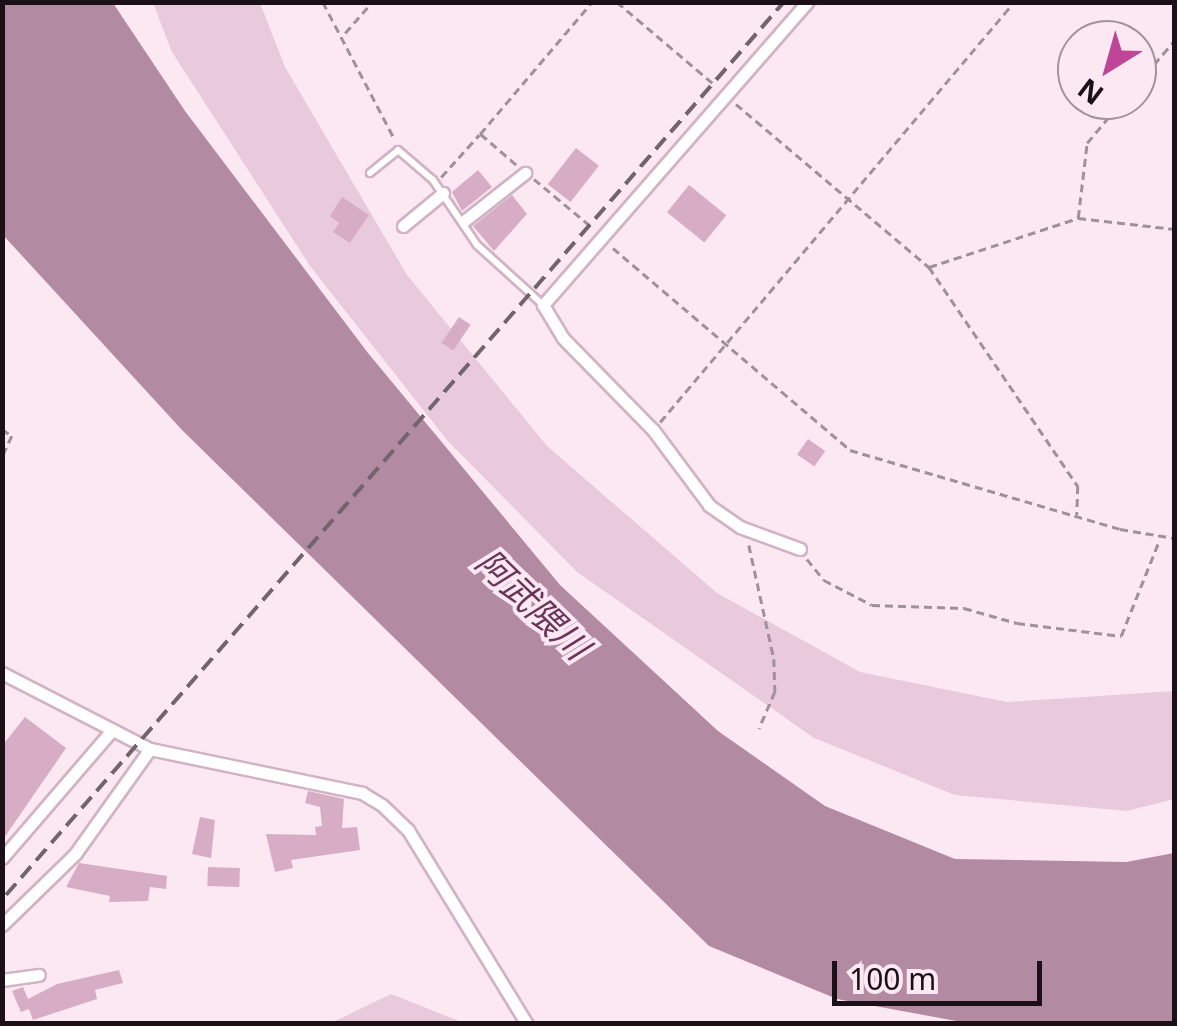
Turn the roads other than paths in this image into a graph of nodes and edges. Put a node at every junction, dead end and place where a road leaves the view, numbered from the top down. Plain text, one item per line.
1 (807, 2) edge
2 (370, 173) dead end
3 (525, 173) road end
4 (439, 188) junction
5 (464, 220) junction
6 (404, 226) dead end
7 (542, 305) junction
8 (800, 550) road end
9 (2, 673) edge
10 (112, 730) junction
11 (150, 749) junction
12 (2, 858) edge
13 (2, 925) edge
14 (39, 975) dead end
15 (2, 980) edge
16 (526, 1024) edge

1 - 7 street
2 - 4 lane
3 - 5 street
4 - 5 lane
4 - 6 street
5 - 7 lane
7 - 8 street
9 - 10 street
10 - 11 street
10 - 12 street
11 - 13 street
11 - 16 street
14 - 15 street

